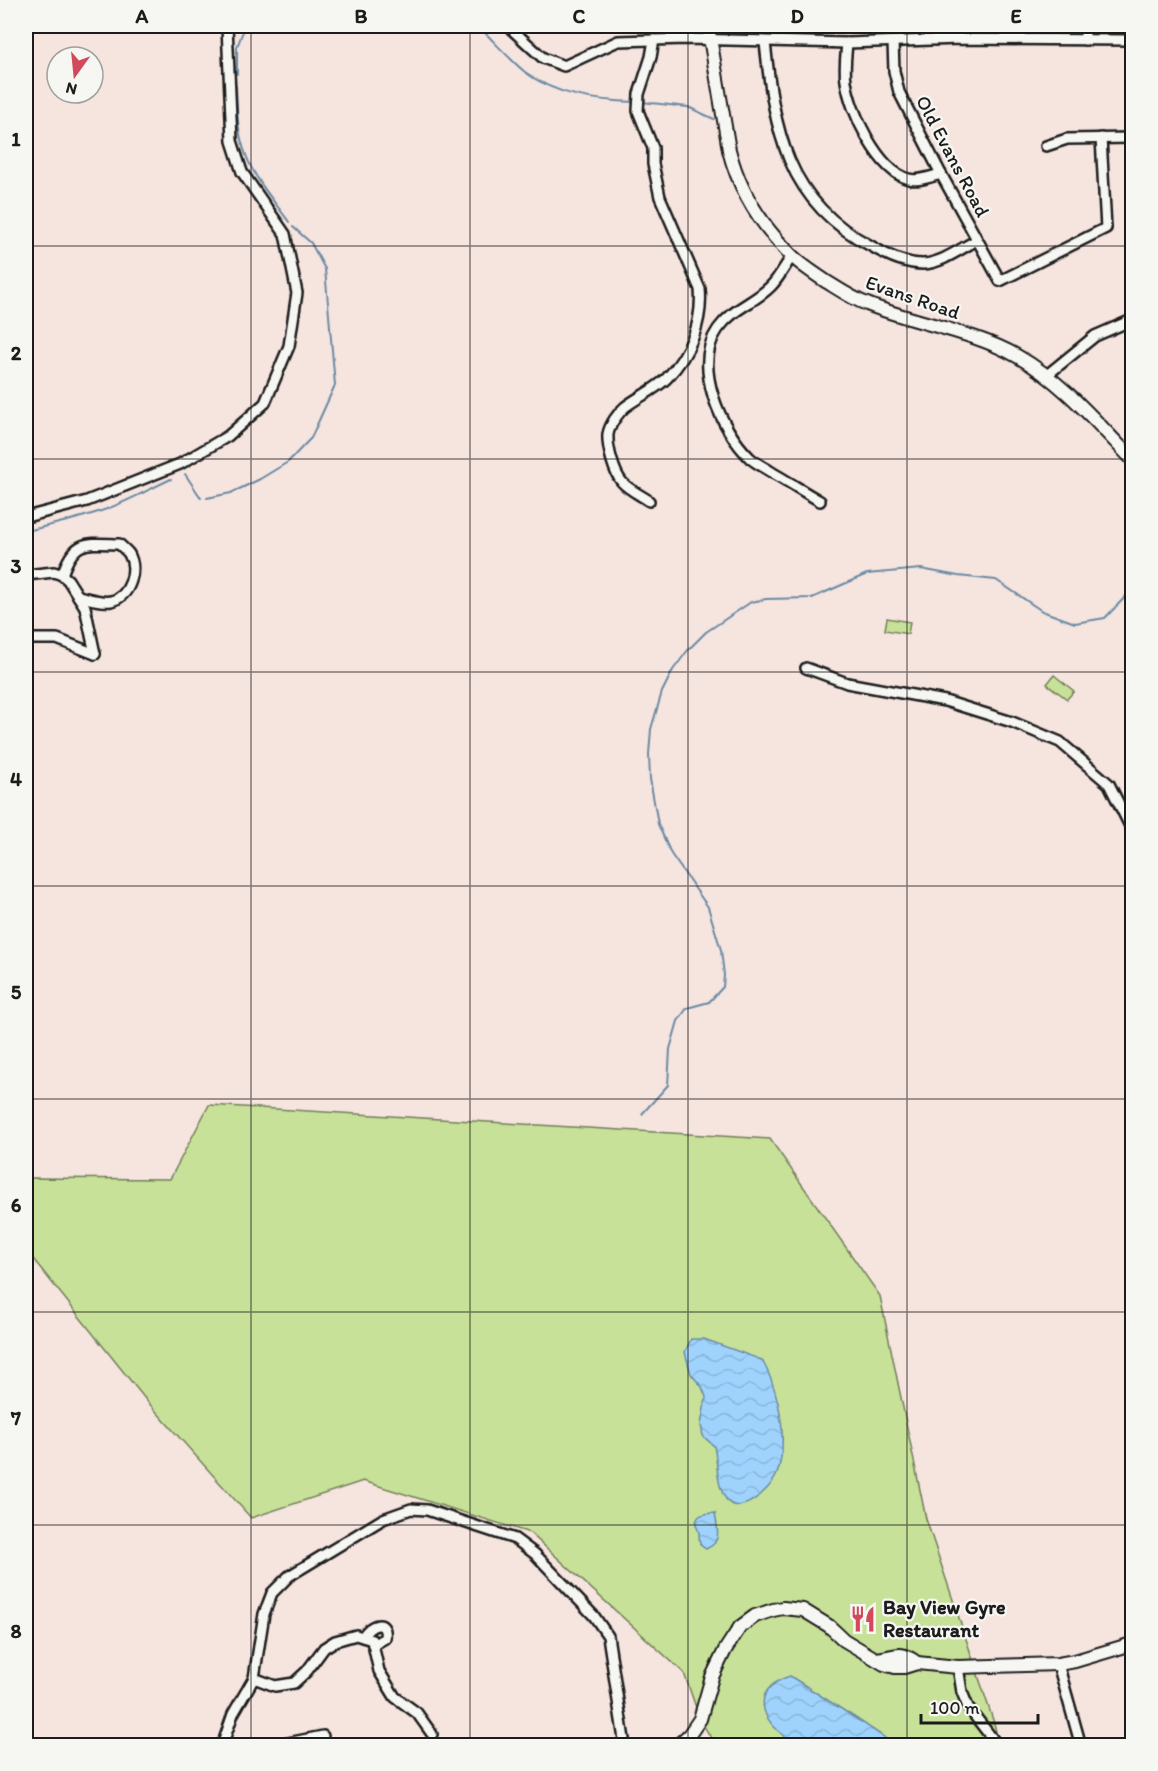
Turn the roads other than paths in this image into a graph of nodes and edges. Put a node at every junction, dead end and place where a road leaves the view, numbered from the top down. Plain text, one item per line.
1 (227, 26) edge
2 (508, 26) edge
3 (708, 26) edge
4 (958, 26) edge
5 (1085, 26) edge
6 (958, 39) junction
7 (654, 40) junction
8 (1085, 40) junction
9 (1132, 40) edge
10 (711, 41) junction
11 (765, 42) junction
12 (893, 42) junction
13 (847, 43) junction
14 (1101, 138) junction
15 (1132, 138) edge
16 (1046, 146) dead end
17 (941, 174) junction
18 (977, 240) junction
19 (792, 256) junction
20 (1132, 320) edge
21 (1047, 375) junction
22 (1132, 459) edge
23 (649, 501) dead end
24 (820, 501) dead end
25 (26, 517) edge
26 (26, 574) edge
27 (62, 575) junction
28 (78, 596) junction
29 (26, 639) edge
30 (806, 668) dead end
31 (1132, 830) edge
32 (363, 1637) junction
33 (1132, 1644) edge
34 (373, 1645) junction
35 (1058, 1664) junction
36 (958, 1667) junction
37 (254, 1678) junction
38 (432, 1734) dead end
39 (323, 1736) dead end
40 (222, 1746) edge
41 (272, 1746) edge
42 (625, 1746) edge
43 (677, 1746) edge
44 (998, 1746) edge
45 (1081, 1746) edge

1 - 25 street
2 - 7 street
3 - 10 street, Evans Road
4 - 6 street
5 - 8 street
6 - 8 street
6 - 12 street
7 - 10 street
7 - 23 street
8 - 9 street
10 - 11 street
10 - 19 street, Evans Road
11 - 13 street
11 - 18 street
12 - 13 street
12 - 17 street, Old Evans Road
13 - 17 street
14 - 15 street
14 - 16 street
14 - 18 street, Old Evans Road
17 - 18 street, Old Evans Road
19 - 21 street, Evans Road
19 - 24 street
20 - 21 street
21 - 22 street, Evans Road
26 - 27 street
27 - 28 street
27 - 28 street
28 - 29 street
30 - 31 street
32 - 34 street
32 - 34 street
32 - 37 street
33 - 35 street
34 - 38 street
35 - 36 street
35 - 45 street
36 - 43 street
36 - 44 street
37 - 40 street
37 - 42 street
39 - 41 street

